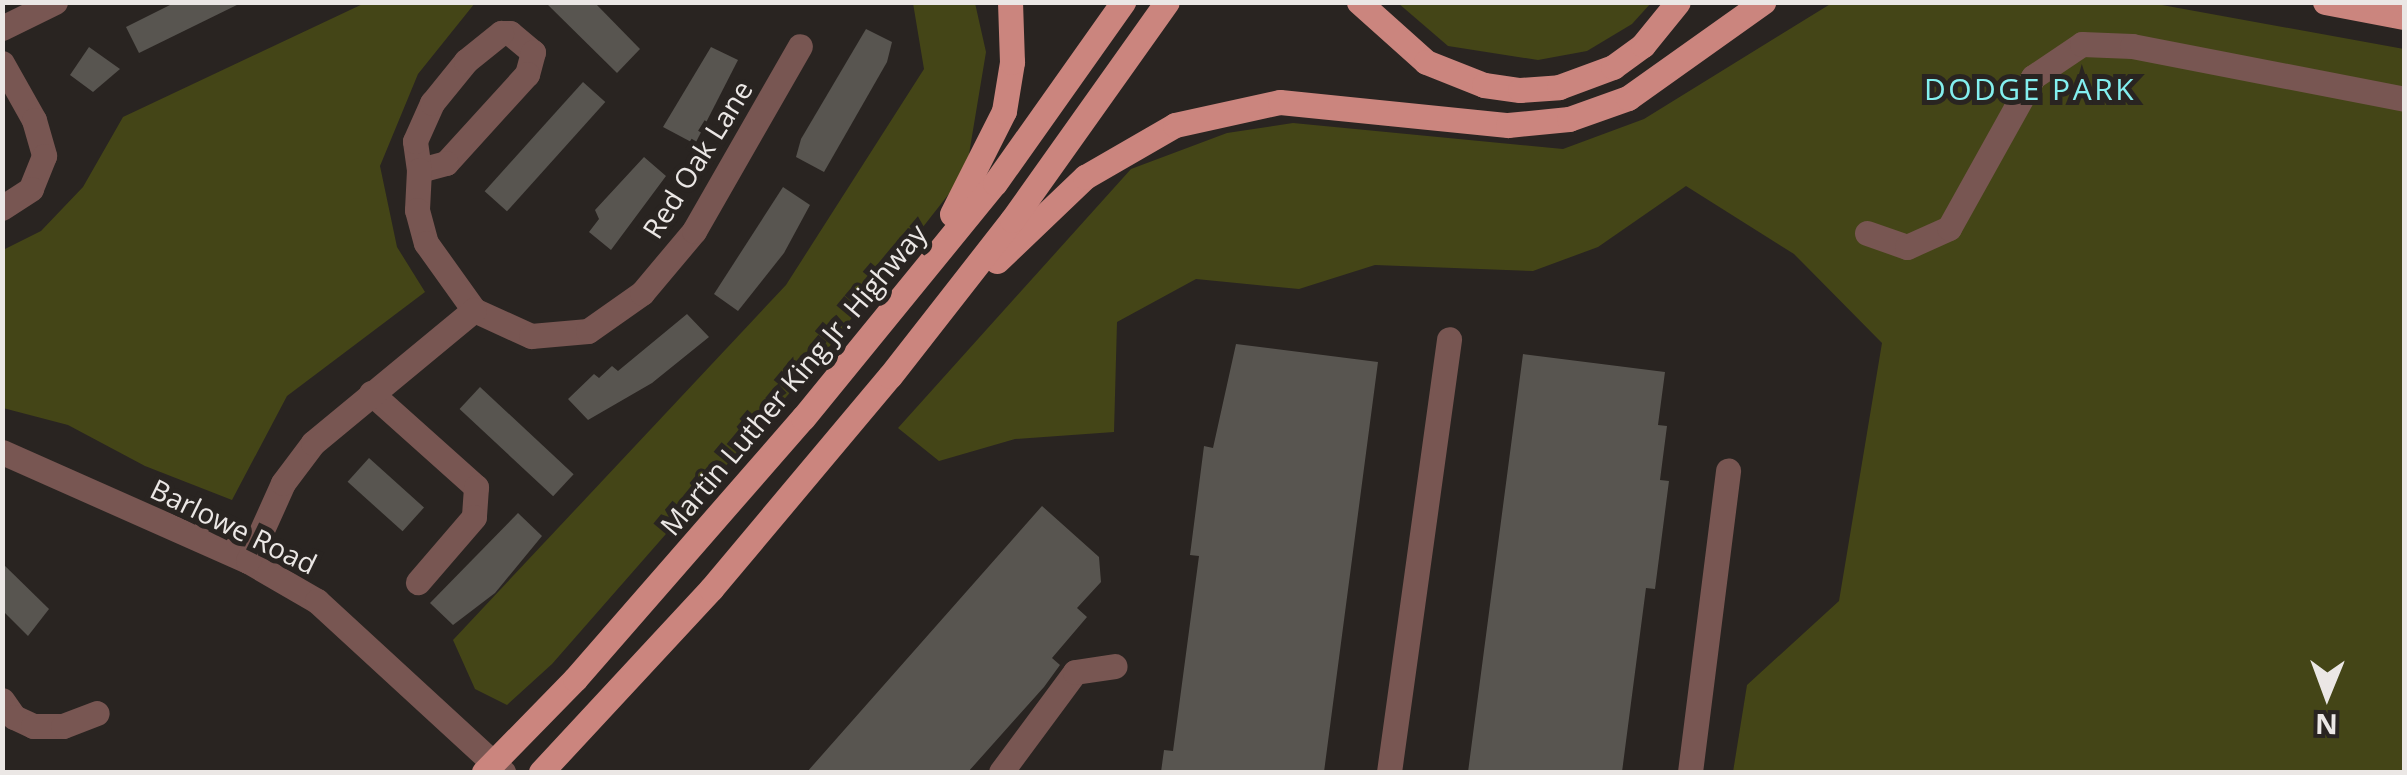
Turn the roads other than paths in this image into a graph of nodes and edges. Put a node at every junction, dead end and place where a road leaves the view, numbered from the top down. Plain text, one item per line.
1 (55, 2) edge
2 (1010, 2) edge
3 (1123, 2) edge
4 (1167, 2) edge
5 (1359, 2) edge
6 (1678, 2) edge
7 (1763, 2) edge
8 (2325, 2) edge
9 (2404, 18) edge
10 (2, 28) edge
11 (800, 46) dead end
12 (2, 63) edge
13 (2404, 99) edge
14 (419, 170) junction
15 (2, 208) edge
16 (1868, 233) dead end
17 (903, 295) junction
18 (474, 310) junction
19 (939, 316) junction
20 (1449, 339) dead end
21 (371, 393) junction
22 (2, 452) edge
23 (1728, 470) dead end
24 (248, 560) junction
25 (418, 582) dead end
26 (1115, 666) dead end
27 (2, 700) edge
28 (96, 713) dead end
29 (493, 769) edge
30 (541, 772) edge
31 (1001, 772) edge
32 (1390, 772) edge
33 (1690, 772) edge

1 - 10 street
2 - 17 main road
3 - 17 main road, Martin Luther King Jr. Highway
4 - 19 main road
5 - 6 main road
7 - 19 main road
8 - 9 main road
11 - 18 street, Red Oak Lane
12 - 15 street
13 - 16 street
14 - 14 street
14 - 18 street
17 - 29 main road, Martin Luther King Jr. Highway
18 - 21 street
19 - 30 main road
20 - 32 street
21 - 24 street
21 - 25 street
22 - 24 street, Barlowe Road
23 - 33 street
24 - 29 street, Barlowe Road
26 - 31 street
27 - 28 street

